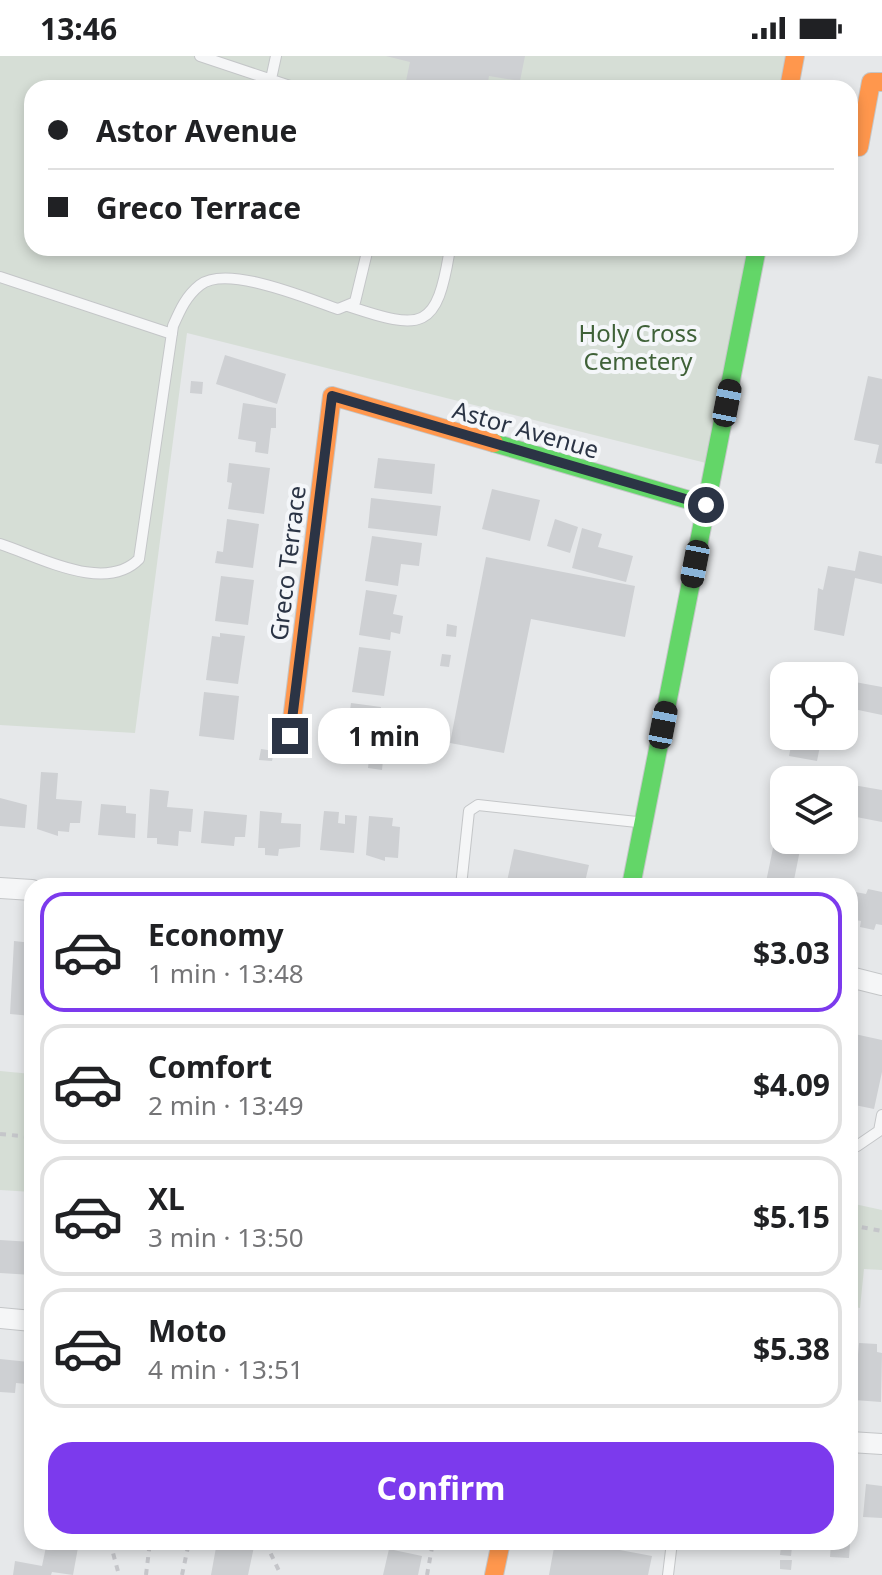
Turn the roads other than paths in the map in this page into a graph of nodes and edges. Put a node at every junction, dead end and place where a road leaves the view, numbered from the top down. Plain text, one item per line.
1 (200, 56) edge
2 (276, 56) edge
3 (795, 56) edge
4 (271, 79) joint
5 (790, 80) edge
6 (882, 82) edge
7 (859, 147) dead end
8 (366, 256) edge
9 (449, 256) edge
10 (755, 256) edge
11 (0, 277) edge
12 (348, 306) junction
13 (172, 334) junction
14 (332, 396) joint
15 (706, 505) junction
16 (0, 544) edge
17 (290, 736) dead end
18 (643, 823) junction
19 (462, 878) edge
20 (633, 878) edge
21 (0, 888) edge
22 (24, 890) edge
23 (858, 979) edge
24 (882, 985) edge
25 (882, 1115) edge
26 (858, 1145) edge
27 (0, 1318) edge
28 (24, 1320) edge
29 (858, 1442) edge
30 (882, 1444) edge
31 (499, 1550) edge
32 (671, 1550) edge
33 (494, 1575) edge
34 (668, 1575) edge

1 - 4 lane
2 - 4 lane
3 - 5 street
6 - 7 street
8 - 12 lane
9 - 12 lane
10 - 15 street
11 - 13 lane
12 - 13 lane
13 - 16 lane
14 - 15 street, Astor Avenue
14 - 17 street, Greco Terrace
15 - 18 street
18 - 19 lane
18 - 20 street
21 - 22 street
23 - 24 street
25 - 26 lane
27 - 28 street
29 - 30 street
31 - 33 street
32 - 34 lane

